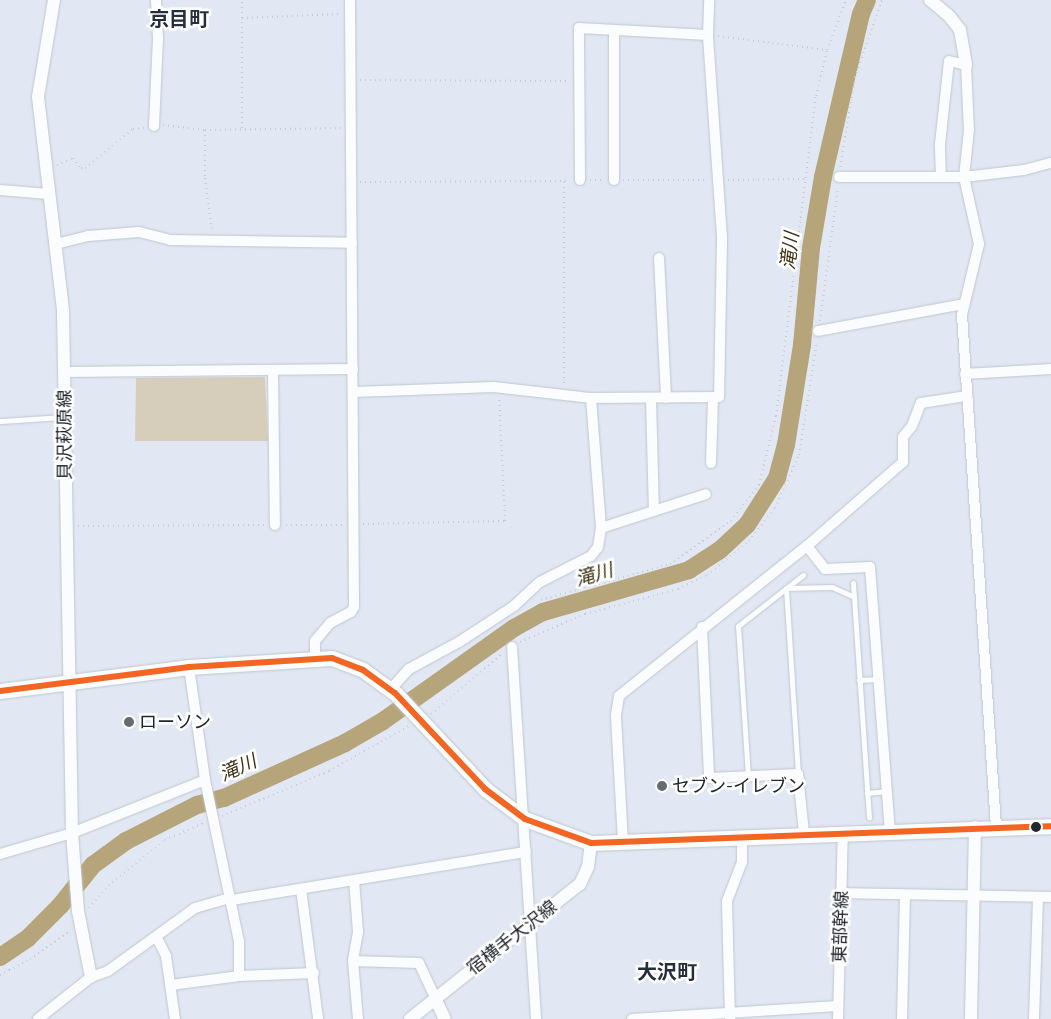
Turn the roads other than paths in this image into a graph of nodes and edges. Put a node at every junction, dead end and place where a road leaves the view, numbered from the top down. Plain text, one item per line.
1 (54, 0) edge
2 (156, 0) edge
3 (350, 0) edge
4 (709, 0) edge
5 (930, 0) edge
6 (614, 30) junction
7 (708, 35) junction
8 (966, 65) junction
9 (154, 126) road end
10 (1051, 163) edge
11 (941, 177) junction
12 (964, 177) junction
13 (839, 178) dead end
14 (580, 180) dead end
15 (614, 180) dead end
16 (0, 190) edge
17 (48, 194) junction
18 (352, 243) junction
19 (56, 244) junction
20 (659, 258) dead end
21 (962, 304) junction
22 (818, 331) dead end
23 (353, 369) junction
24 (1051, 369) edge
25 (273, 370) junction
26 (65, 372) junction
27 (966, 374) junction
28 (354, 392) junction
29 (967, 396) junction
30 (591, 398) junction
31 (666, 398) junction
32 (651, 399) junction
33 (713, 399) junction
34 (64, 417) junction
35 (0, 421) edge
36 (711, 463) dead end
37 (706, 494) dead end
38 (654, 511) junction
39 (274, 525) road end
40 (601, 528) junction
41 (807, 546) junction
42 (803, 575) dead end
43 (853, 583) dead end
44 (786, 588) junction
45 (854, 597) junction
46 (702, 627) junction
47 (512, 647) dead end
48 (314, 657) junction
49 (189, 668) junction
50 (878, 679) junction
51 (859, 680) junction
52 (70, 682) junction
53 (392, 691) junction
54 (0, 692) edge
55 (798, 774) junction
56 (748, 776) junction
57 (205, 782) junction
58 (887, 791) junction
59 (867, 793) junction
60 (869, 817) dead end
61 (525, 819) junction
62 (996, 826) junction
63 (1051, 826) edge
64 (975, 827) junction
65 (890, 831) junction
66 (72, 833) junction
67 (804, 833) junction
68 (843, 834) junction
69 (742, 837) junction
70 (623, 842) junction
71 (591, 843) junction
72 (526, 852) junction
73 (0, 854) edge
74 (354, 880) junction
75 (301, 889) junction
76 (842, 893) junction
77 (904, 895) junction
78 (973, 896) junction
79 (1038, 897) junction
80 (1051, 897) edge
81 (231, 899) junction
82 (531, 924) junction
83 (157, 938) junction
84 (353, 961) junction
85 (314, 974) junction
86 (239, 976) junction
87 (91, 977) junction
88 (171, 984) junction
89 (435, 998) junction
90 (838, 1006) junction
91 (730, 1016) edge
92 (38, 1019) edge
93 (175, 1019) edge
94 (318, 1019) edge
95 (358, 1019) edge
96 (410, 1019) edge
97 (444, 1019) edge
98 (536, 1019) edge
99 (632, 1019) edge
100 (637, 1019) edge
101 (838, 1019) edge
102 (902, 1019) edge
103 (971, 1019) edge
104 (1034, 1019) edge

1 - 17 street, 貝沢萩原線
2 - 9 street
3 - 18 street
4 - 7 street
5 - 8 street
6 - 7 street
6 - 14 street
6 - 15 street
7 - 33 street
8 - 11 street
8 - 12 street
10 - 12 street
11 - 12 street
11 - 13 street
12 - 21 street
16 - 17 street
17 - 19 street, 貝沢萩原線
18 - 19 street
18 - 23 street
19 - 26 street, 貝沢萩原線
20 - 31 street
21 - 22 street
21 - 27 street
23 - 25 street
23 - 28 street
24 - 27 street
25 - 26 street
25 - 39 street
26 - 34 street, 貝沢萩原線
27 - 29 street
28 - 30 street
28 - 48 street
29 - 41 street
29 - 62 street
30 - 32 street
30 - 40 street
31 - 32 street
31 - 33 street
32 - 38 street
33 - 36 street
34 - 35 lane
34 - 52 street, 貝沢萩原線
37 - 38 street
38 - 40 street
40 - 53 street
41 - 46 street
41 - 50 street
42 - 44 lane
43 - 45 lane
44 - 45 lane
44 - 55 lane
44 - 56 lane
45 - 51 lane
46 - 56 street
46 - 70 street
47 - 61 street
48 - 49 main road
48 - 53 main road
49 - 52 main road
49 - 57 street
50 - 51 lane
50 - 58 street
51 - 59 lane
52 - 54 main road
52 - 66 street, 貝沢萩原線
53 - 61 main road
55 - 56 street
55 - 67 street
57 - 66 street
57 - 81 street
58 - 59 lane
58 - 65 street
59 - 60 lane
61 - 71 main road
61 - 72 street
62 - 63 main road
62 - 64 main road
64 - 65 main road
64 - 78 street
65 - 68 main road
66 - 73 street
66 - 87 street, 貝沢萩原線
67 - 68 main road
67 - 69 main road
68 - 76 street, 東部幹線
69 - 70 main road
69 - 91 street
70 - 71 main road
71 - 82 street, 宿横手大沢線
72 - 74 street
72 - 82 street
74 - 75 street
74 - 84 street
75 - 81 street
75 - 85 street
76 - 77 street
76 - 90 street, 東部幹線
77 - 78 street
77 - 102 street
78 - 79 street
78 - 103 street
79 - 80 street
79 - 104 street
81 - 83 street
81 - 86 street
82 - 89 street, 宿横手大沢線
82 - 98 street
83 - 87 street
83 - 88 street
84 - 89 street
84 - 95 street
85 - 86 street
85 - 94 street
86 - 88 street
87 - 92 street
88 - 93 street
89 - 96 street, 宿横手大沢線
89 - 97 street
90 - 91 street
90 - 101 street, 東部幹線
91 - 100 street
99 - 100 street

